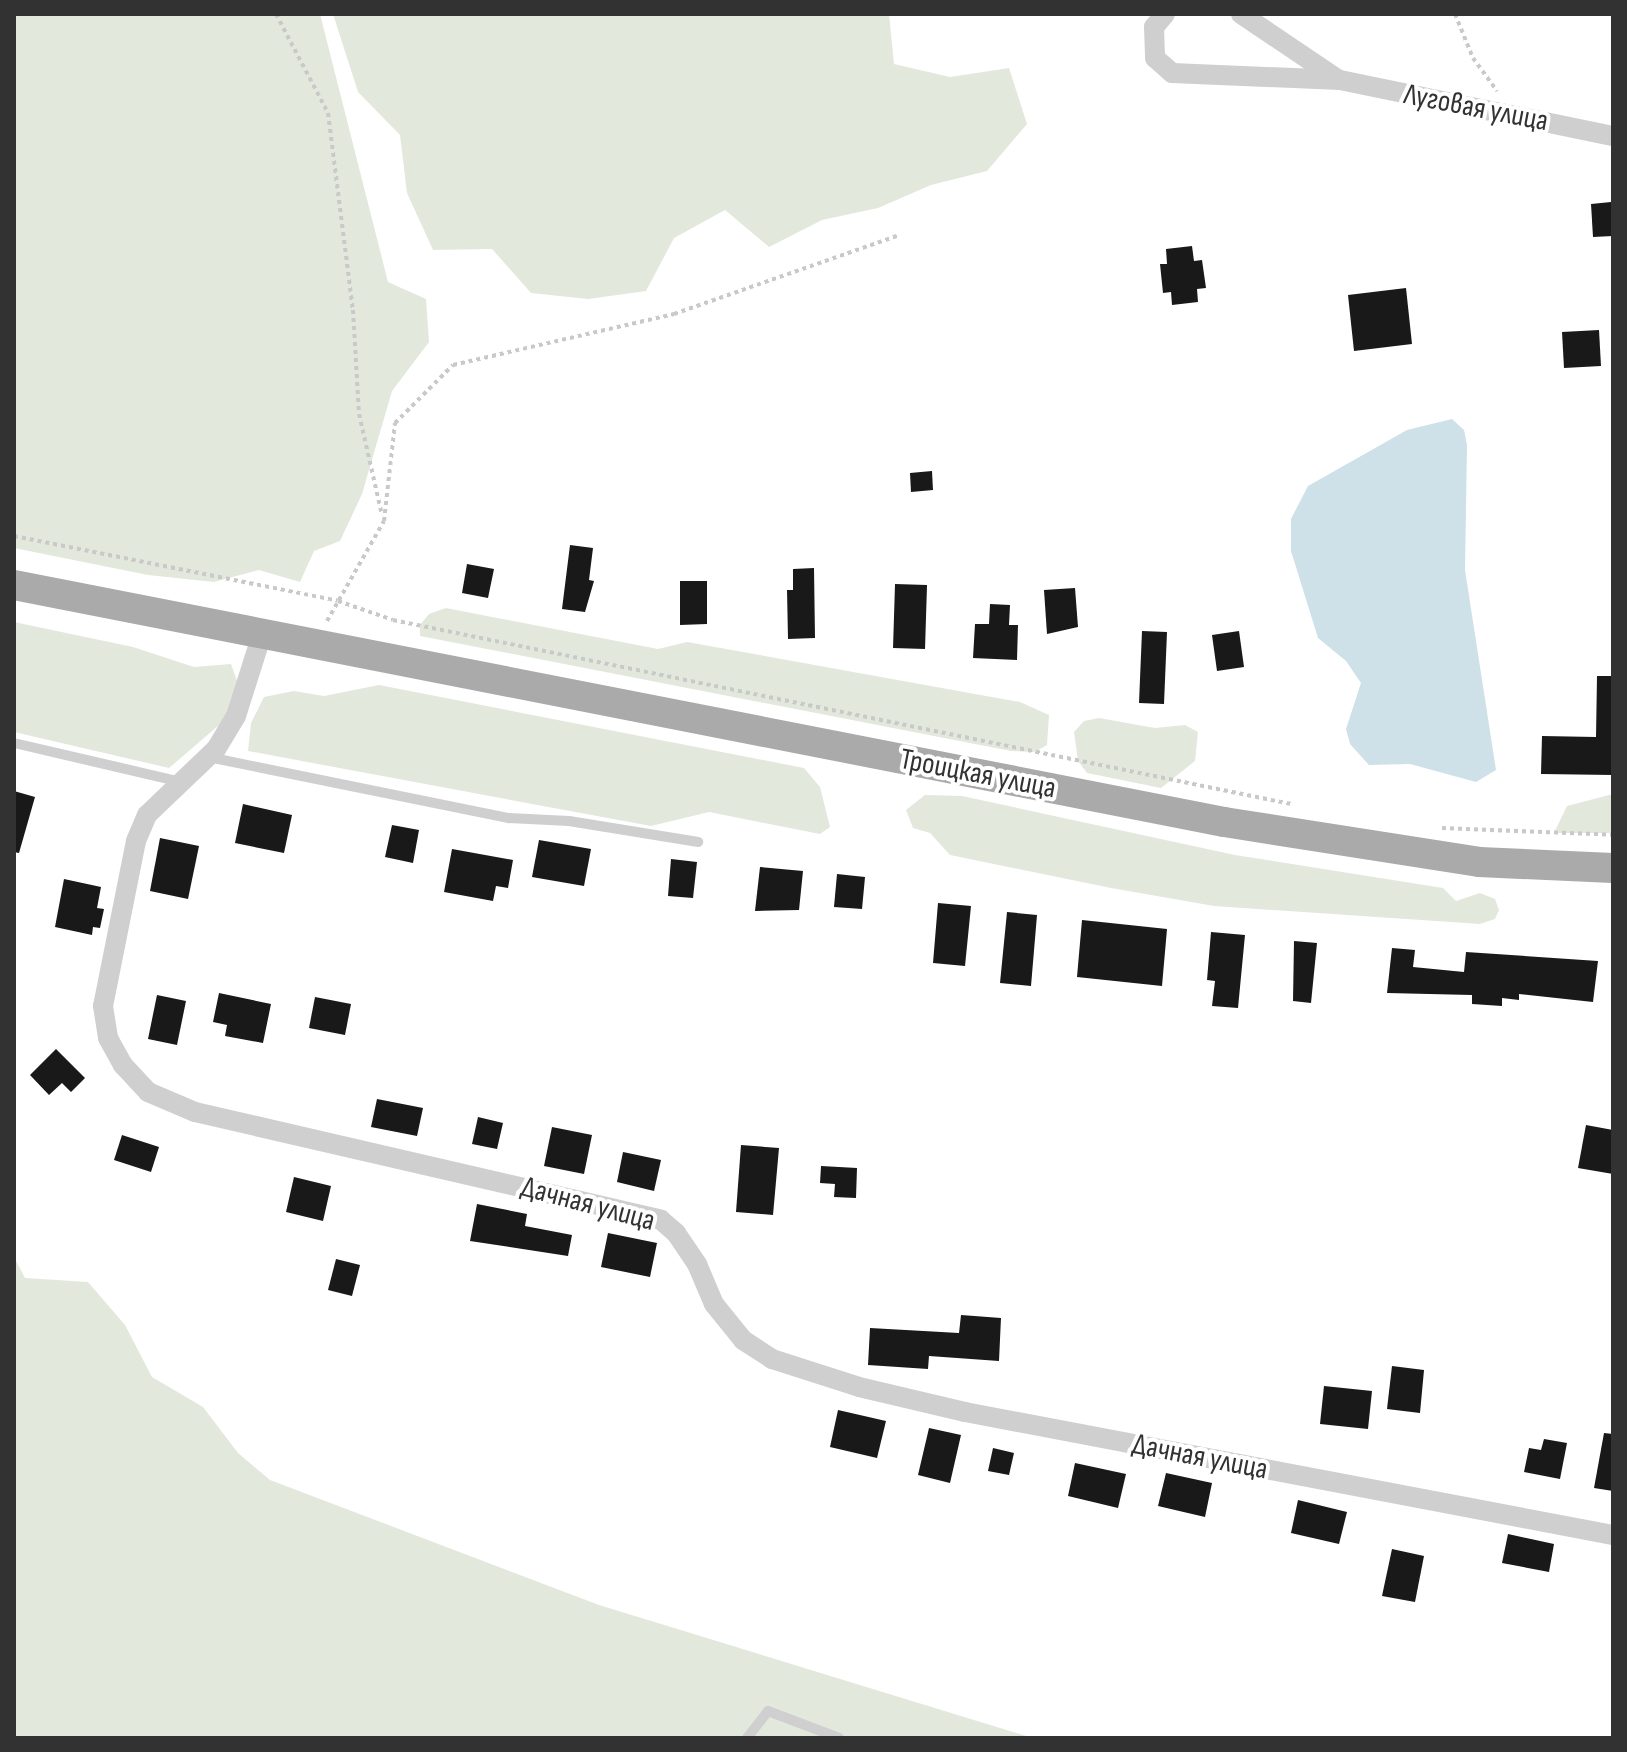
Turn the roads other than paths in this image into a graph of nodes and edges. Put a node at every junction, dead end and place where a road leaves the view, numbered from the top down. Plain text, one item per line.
1 (1165, 14) edge
2 (1241, 14) edge
3 (1340, 80) junction
4 (1613, 136) edge
5 (14, 585) edge
6 (262, 634) junction
7 (14, 743) edge
8 (208, 757) junction
9 (183, 782) junction
10 (698, 842) dead end
11 (1613, 868) edge
12 (1613, 1535) edge
13 (747, 1738) edge
14 (839, 1738) edge

1 - 3 street, Луговая улица
2 - 3 street, Луговая улица
3 - 4 street, Луговая улица
5 - 6 main road, Троицкая улица
6 - 8 street, Дачная улица
6 - 11 main road, Троицкая улица
7 - 9 lane
8 - 9 street, Дачная улица
8 - 10 lane
9 - 12 street, Дачная улица
13 - 14 lane

